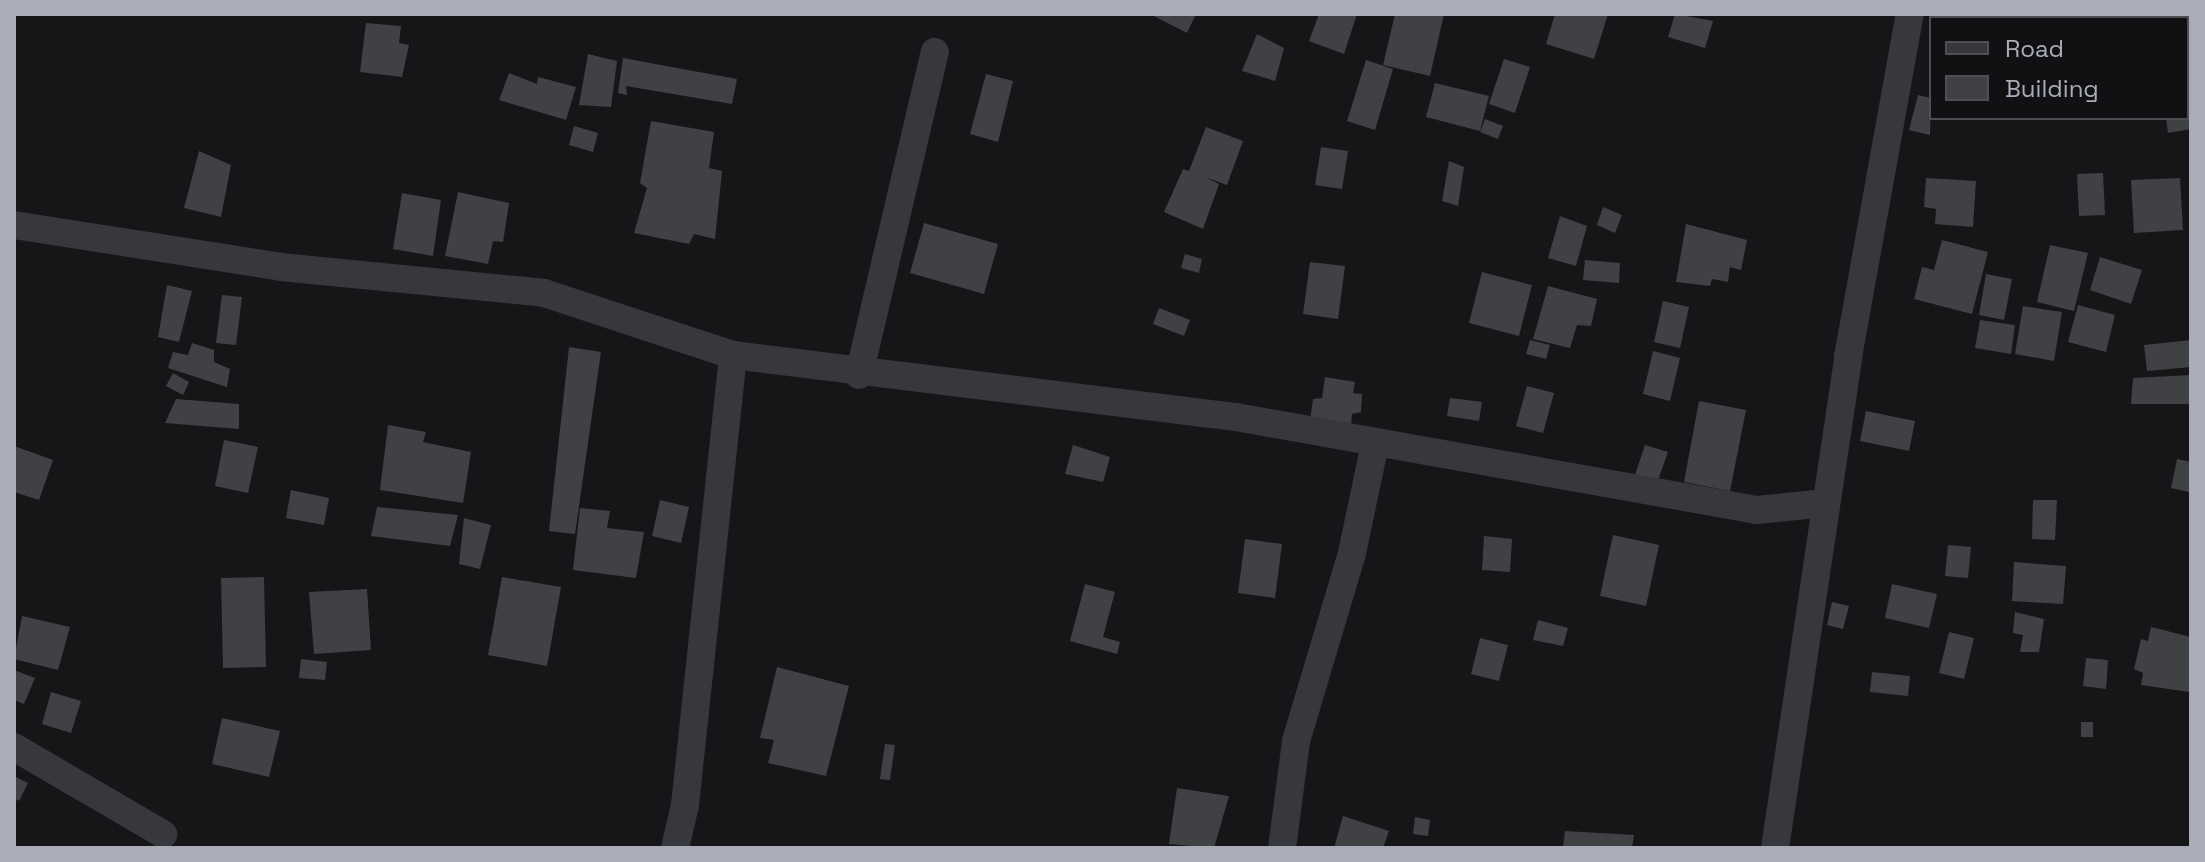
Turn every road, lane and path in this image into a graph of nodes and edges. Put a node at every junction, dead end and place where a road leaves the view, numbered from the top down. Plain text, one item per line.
1 (1910, 14) edge
2 (935, 52) dead end
3 (14, 225) edge
4 (733, 355) junction
5 (859, 375) junction
6 (1375, 444) junction
7 (1826, 503) junction
8 (14, 747) edge
9 (163, 834) dead end
10 (675, 848) edge
11 (1282, 848) edge
12 (1775, 848) edge

1 - 7 street
2 - 5 street
3 - 4 street
4 - 5 street
4 - 10 street
5 - 6 street
6 - 7 street
6 - 11 street
7 - 12 street
8 - 9 street

